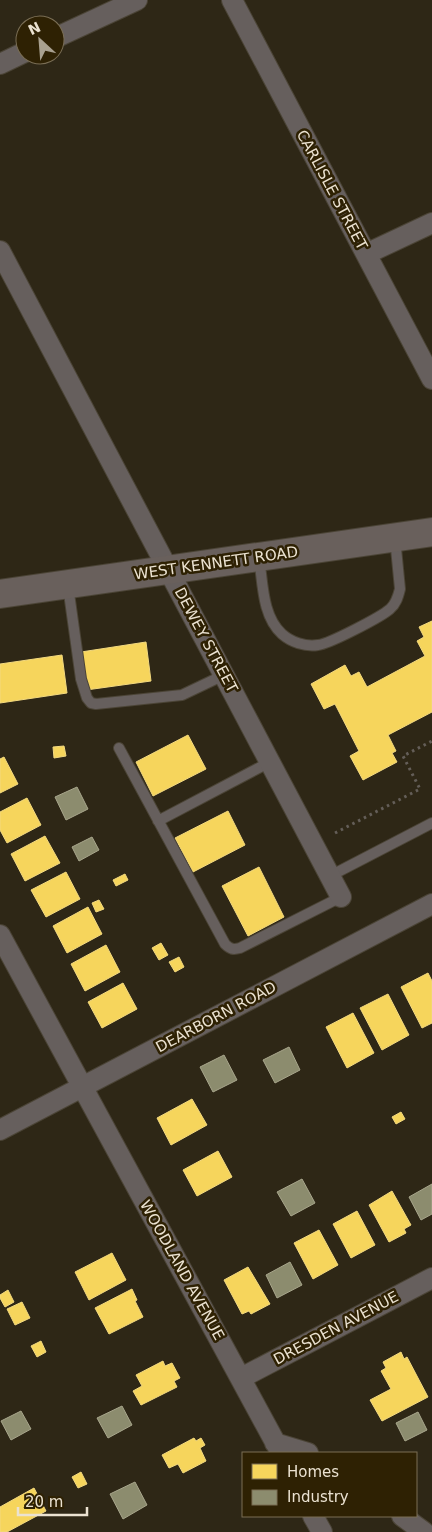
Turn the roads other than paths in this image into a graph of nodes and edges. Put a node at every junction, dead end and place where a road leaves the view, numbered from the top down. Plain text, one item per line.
1 (137, 0) edge
2 (232, 0) edge
3 (65, 33) edge
4 (15, 57) edge
5 (0, 64) edge
6 (432, 223) edge
7 (0, 251) edge
8 (366, 254) junction
9 (432, 379) edge
10 (432, 532) edge
11 (395, 538) junction
12 (259, 557) junction
13 (168, 570) junction
14 (68, 584) junction
15 (0, 594) edge
16 (224, 675) junction
17 (119, 748) dead end
18 (270, 762) junction
19 (158, 821) junction
20 (432, 823) edge
21 (330, 876) junction
22 (341, 897) joint
23 (432, 904) edge
24 (0, 935) edge
25 (83, 1087) junction
26 (0, 1130) edge
27 (432, 1278) edge
28 (241, 1378) junction
29 (278, 1448) edge
30 (302, 1452) edge
31 (314, 1517) edge
32 (403, 1517) edge
33 (322, 1532) edge
34 (424, 1532) edge

1 - 3 street
2 - 8 street, CARLISLE STREET
4 - 5 street
6 - 8 street
7 - 13 street, DEWEY STREET
8 - 9 street, CARLISLE STREET
10 - 11 street, WEST KENNETT ROAD
11 - 12 street, WEST KENNETT ROAD
11 - 12 lane
12 - 13 street, WEST KENNETT ROAD
13 - 14 street, WEST KENNETT ROAD
13 - 16 street, DEWEY STREET
14 - 15 street, WEST KENNETT ROAD
14 - 16 lane
16 - 18 street, DEWEY STREET
17 - 19 lane
18 - 19 lane
18 - 21 street, DEWEY STREET
19 - 22 lane
20 - 21 lane
21 - 22 street, DEWEY STREET
23 - 25 street, DEARBORN ROAD
24 - 25 street, WOODLAND AVENUE
25 - 26 street, DEARBORN ROAD
25 - 28 street, WOODLAND AVENUE
27 - 28 street, DRESDEN AVENUE
28 - 29 street, WOODLAND AVENUE
29 - 30 street
31 - 33 street
32 - 34 street

